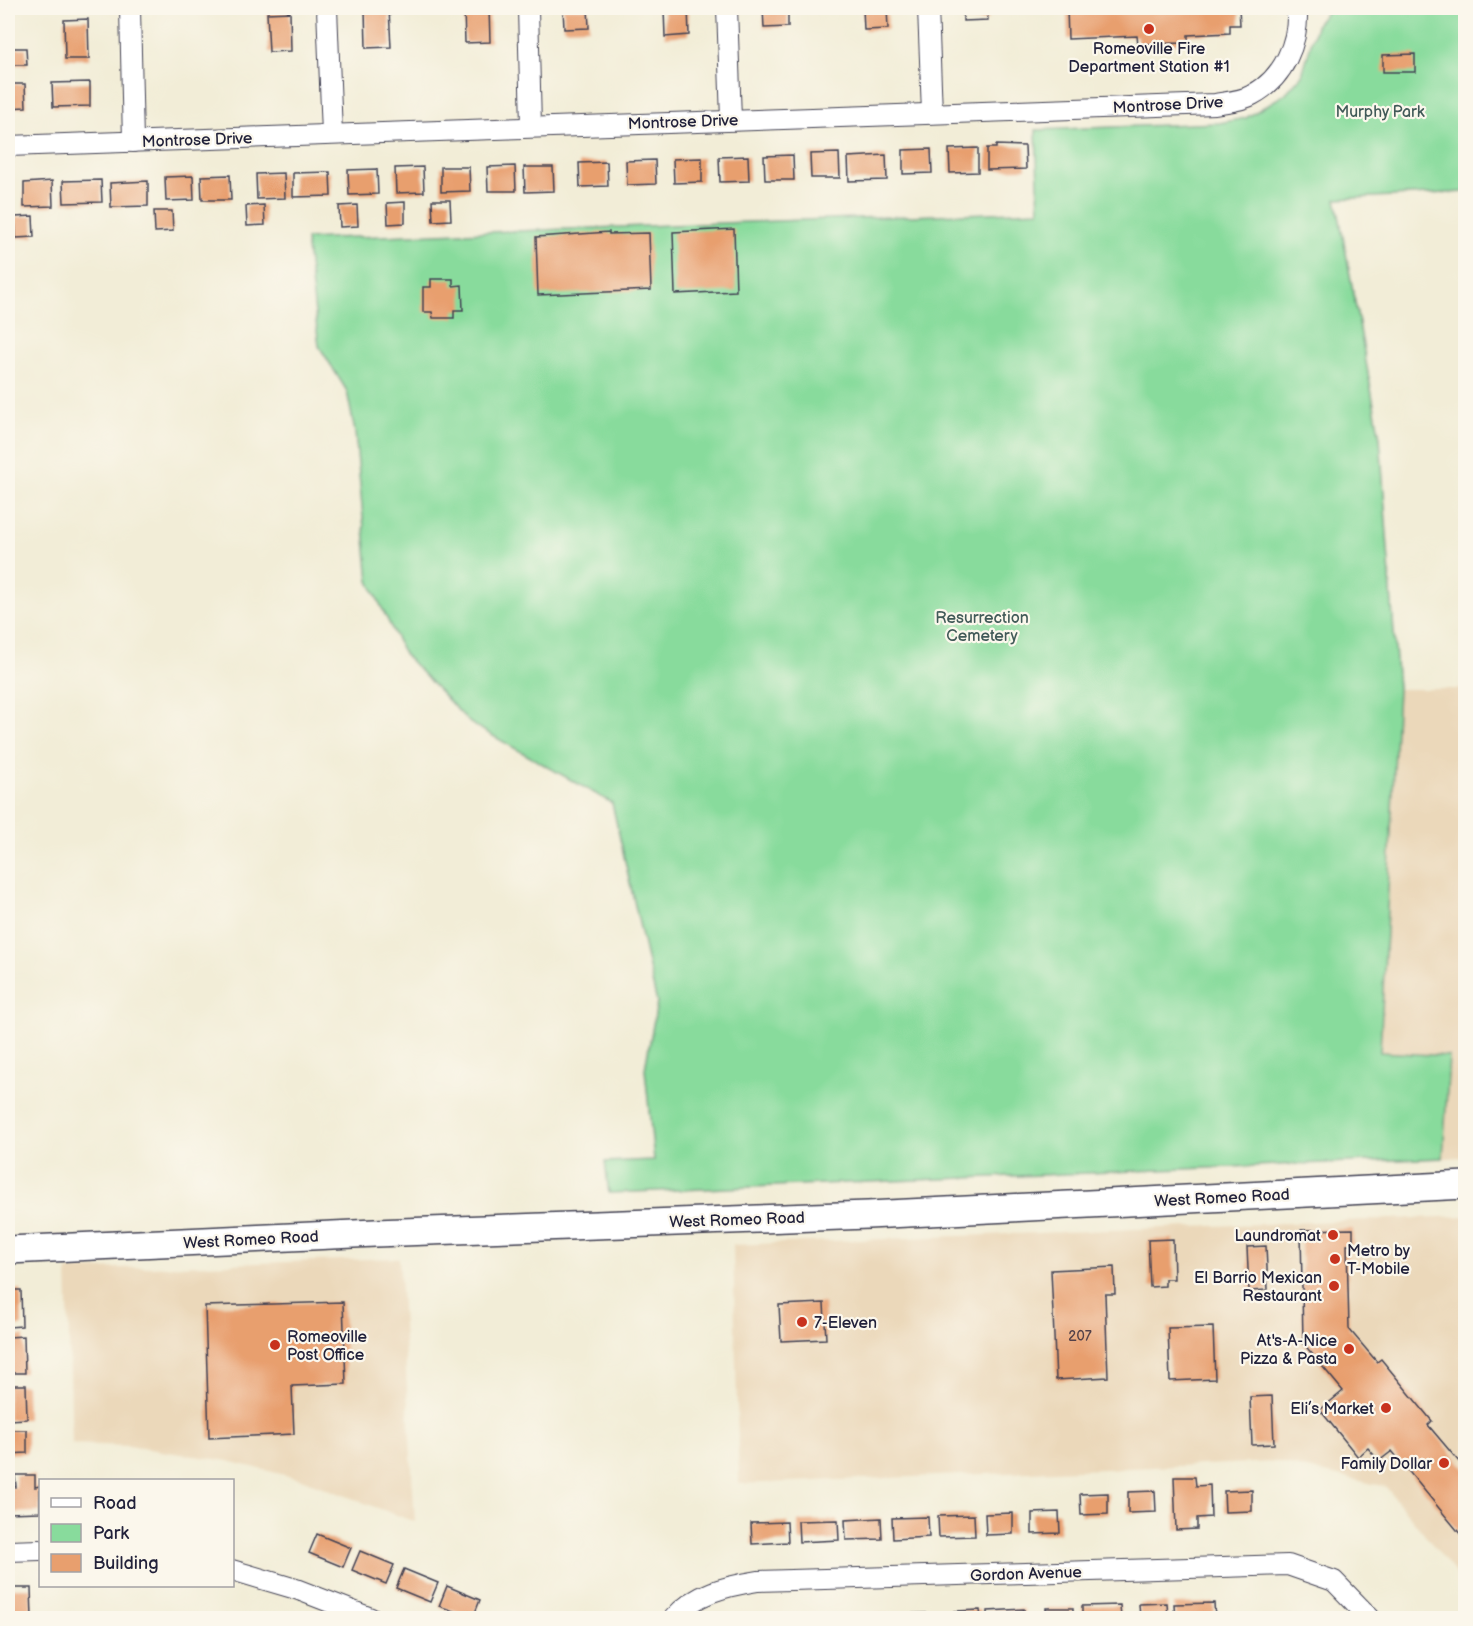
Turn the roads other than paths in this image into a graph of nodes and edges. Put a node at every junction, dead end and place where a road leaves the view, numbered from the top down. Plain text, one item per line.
1 (130, 8) edge
2 (327, 8) edge
3 (528, 8) edge
4 (727, 8) edge
5 (928, 8) edge
6 (1297, 8) edge
7 (932, 113) junction
8 (731, 119) junction
9 (531, 126) junction
10 (332, 134) junction
11 (134, 142) junction
12 (8, 146) edge
13 (1466, 1185) edge
14 (8, 1250) edge
15 (39, 1550) edge
16 (8, 1551) edge
17 (234, 1571) edge
18 (371, 1618) edge
19 (674, 1618) edge
20 (1370, 1618) edge

1 - 11 street
2 - 10 street
3 - 9 street
4 - 8 street
5 - 7 street
6 - 7 street, Montrose Drive
7 - 8 street, Montrose Drive
8 - 9 street, Montrose Drive
9 - 10 street, Montrose Drive
10 - 11 street, Montrose Drive
11 - 12 street, Montrose Drive
13 - 14 main road, West Romeo Road
15 - 16 street
17 - 18 street
19 - 20 street, Gordon Avenue

